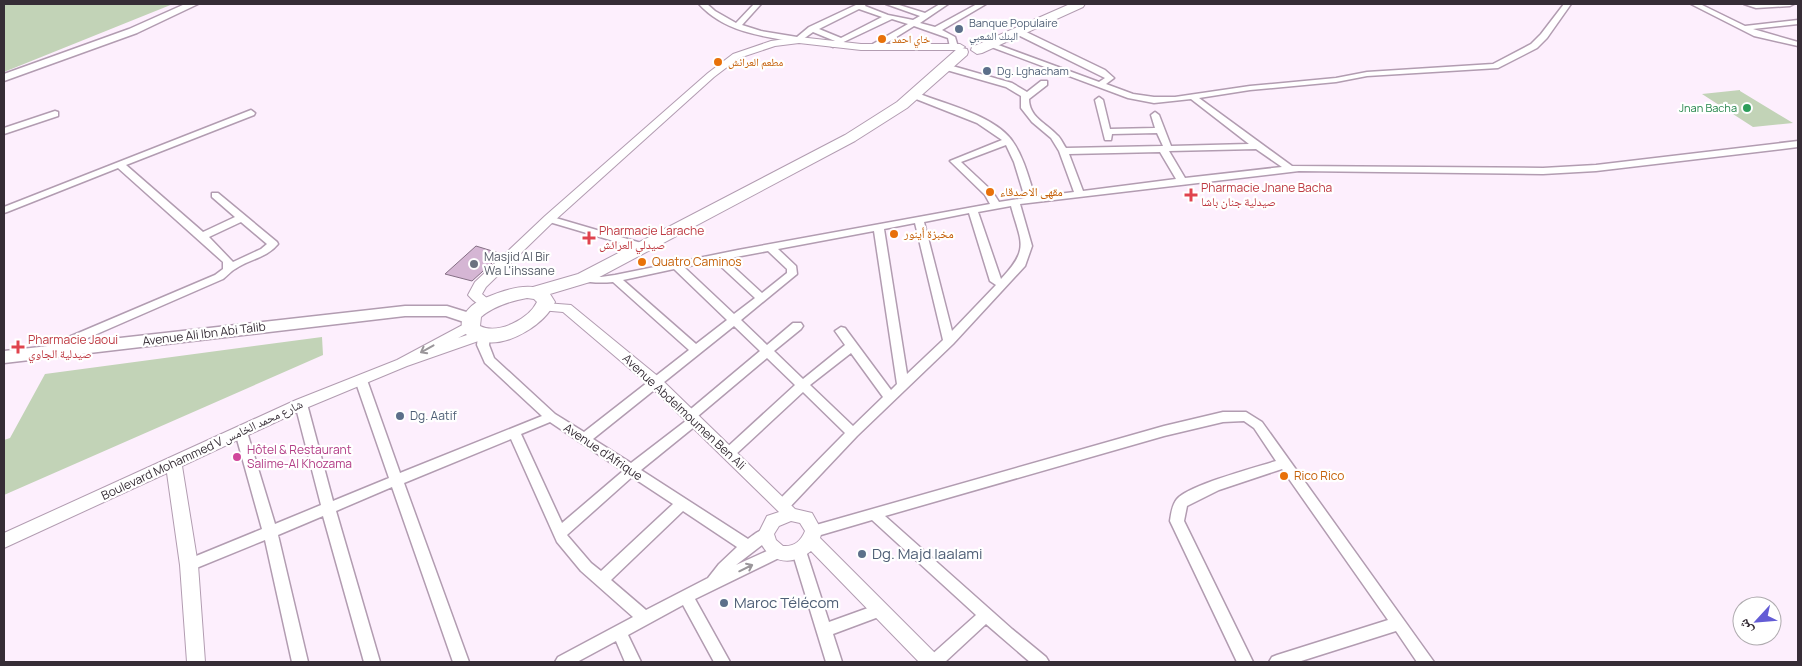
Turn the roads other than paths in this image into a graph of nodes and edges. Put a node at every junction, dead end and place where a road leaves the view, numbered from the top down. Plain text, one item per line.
1 (193, 4) edge
2 (703, 4) edge
3 (758, 4) edge
4 (890, 4) edge
5 (945, 4) edge
6 (982, 4) edge
7 (1067, 4) edge
8 (1079, 4) edge
9 (1566, 4) edge
10 (1694, 4) edge
11 (1748, 4) edge
12 (1791, 4) edge
13 (861, 5) edge
14 (1798, 6) edge
15 (926, 16) junction
16 (888, 17) junction
17 (1798, 22) edge
18 (914, 24) junction
19 (737, 26) junction
20 (1742, 28) junction
21 (812, 29) junction
22 (936, 30) junction
23 (1017, 31) junction
24 (799, 40) junction
25 (837, 43) junction
26 (1798, 44) edge
27 (990, 45) junction
28 (874, 47) junction
29 (964, 48) junction
30 (1061, 54) junction
31 (1035, 62) junction
32 (946, 67) junction
33 (4, 78) edge
34 (1044, 83) dead end
35 (1099, 85) junction
36 (914, 95) junction
37 (1192, 96) junction
38 (1026, 97) junction
39 (1099, 100) dead end
40 (54, 114) dead end
41 (251, 114) dead end
42 (1155, 115) dead end
43 (1160, 130) junction
44 (4, 131) edge
45 (1106, 132) junction
46 (1008, 141) junction
47 (1798, 144) edge
48 (1256, 146) junction
49 (1111, 149) junction
50 (1166, 149) junction
51 (1063, 151) junction
52 (119, 164) junction
53 (1290, 169) junction
54 (1182, 181) junction
55 (214, 194) dead end
56 (1080, 194) junction
57 (1031, 200) junction
58 (1015, 202) junction
59 (996, 205) junction
60 (4, 210) edge
61 (973, 210) junction
62 (241, 218) junction
63 (549, 219) junction
64 (919, 220) junction
65 (878, 228) junction
66 (202, 236) junction
67 (644, 246) junction
68 (771, 248) junction
69 (718, 258) junction
70 (677, 266) junction
71 (228, 268) junction
72 (615, 278) junction
73 (578, 280) junction
74 (1004, 284) junction
75 (761, 298) junction
76 (541, 300) junction
77 (733, 319) junction
78 (479, 321) junction
79 (797, 326) dead end
80 (841, 331) dead end
81 (949, 341) junction
82 (852, 346) junction
83 (695, 350) junction
84 (767, 351) junction
85 (43, 352) junction
86 (4, 357) edge
87 (361, 380) junction
88 (655, 382) junction
89 (803, 385) junction
90 (903, 386) junction
91 (890, 398) junction
92 (301, 404) junction
93 (551, 417) junction
94 (692, 418) junction
95 (241, 432) junction
96 (514, 432) junction
97 (854, 433) junction
98 (584, 439) junction
99 (729, 453) junction
100 (1285, 463) junction
101 (174, 464) junction
102 (632, 470) junction
103 (398, 481) junction
104 (682, 504) junction
105 (328, 508) junction
106 (786, 510) junction
107 (873, 513) junction
108 (270, 532) junction
109 (560, 533) junction
110 (766, 534) junction
111 (4, 541) edge
112 (808, 541) junction
113 (748, 546) junction
114 (778, 552) junction
115 (189, 564) junction
116 (601, 580) junction
117 (713, 582) junction
118 (686, 597) junction
119 (879, 610) junction
120 (986, 615) junction
121 (646, 619) junction
122 (1398, 624) junction
123 (824, 631) junction
124 (620, 633) junction
125 (196, 662) edge
126 (300, 662) edge
127 (372, 662) edge
128 (461, 662) edge
129 (563, 662) edge
130 (633, 662) edge
131 (722, 662) edge
132 (834, 662) edge
133 (932, 662) edge
134 (1041, 662) edge
135 (1245, 662) edge
136 (1278, 662) edge
137 (1426, 662) edge

1 - 33 main road
2 - 19 street
3 - 19 street
4 - 15 street
5 - 15 street
6 - 22 street
7 - 29 highway
8 - 23 highway
9 - 37 street
10 - 20 street
11 - 12 street
12 - 14 street
13 - 16 street
13 - 21 street
15 - 18 street
16 - 18 street
16 - 25 street
17 - 20 street
18 - 22 street
18 - 28 street
19 - 24 street
20 - 26 street
21 - 24 street
21 - 25 street
22 - 29 street
23 - 27 highway
23 - 30 street
24 - 25 street
24 - 63 street
25 - 28 street
27 - 29 highway
27 - 31 street
28 - 29 street
29 - 32 highway
30 - 31 street
30 - 35 street
31 - 35 street
32 - 36 highway
32 - 38 street
34 - 38 street
35 - 37 street
36 - 46 street
36 - 67 highway
37 - 48 street
38 - 51 street
39 - 45 street
40 - 44 street
41 - 52 street
42 - 43 street
43 - 45 street
43 - 50 street
45 - 49 street
46 - 57 street
46 - 59 street
47 - 53 street
48 - 50 street
48 - 53 street
49 - 50 street
49 - 51 street
50 - 54 street
51 - 56 street
52 - 60 street
52 - 66 street
53 - 54 street
54 - 56 street
55 - 62 street
56 - 57 street
57 - 58 street
58 - 59 street
58 - 74 street
59 - 61 street
61 - 64 street
61 - 74 street
62 - 66 street
62 - 71 street
63 - 67 street
63 - 78 street
64 - 65 street
64 - 81 street
65 - 68 street
65 - 90 street
66 - 71 street
67 - 73 highway
68 - 69 street
68 - 75 street
69 - 70 street
69 - 75 street
70 - 72 street
70 - 77 street
71 - 85 street
72 - 73 street
72 - 83 street
73 - 76 highway
74 - 81 street
75 - 77 street
76 - 78 highway
76 - 78 highway
76 - 88 street, Avenue Abdelmoumen Ben Ali
77 - 83 street
77 - 84 street
78 - 85 main road, Avenue Ali Ibn Abi Talib
78 - 87 street, Boulevard Mohammed V شارع محمد الخامس
78 - 93 street, Avenue d'Afrique
79 - 84 street
80 - 82 street
81 - 90 street
82 - 89 street
82 - 91 street
83 - 88 street
84 - 89 street
84 - 94 street
85 - 86 main road, Avenue Ali Ibn Abi Talib
87 - 92 street, Boulevard Mohammed V شارع محمد الخامس
87 - 103 street
88 - 94 street, Avenue Abdelmoumen Ben Ali
88 - 98 street
89 - 97 street
89 - 99 street
90 - 91 street
91 - 97 street
92 - 95 street, Boulevard Mohammed V شارع محمد الخامس
92 - 105 street
93 - 96 street
93 - 98 street, Avenue d'Afrique
94 - 99 street, Avenue Abdelmoumen Ben Ali
94 - 102 street
95 - 101 street, Boulevard Mohammed V شارع محمد الخامس
95 - 108 street
96 - 103 street
96 - 109 street
97 - 106 street
98 - 102 street, Avenue d'Afrique
99 - 106 street, Avenue Abdelmoumen Ben Ali
100 - 107 street
100 - 122 street
100 - 135 street
101 - 111 street, Boulevard Mohammed V شارع محمد الخامس
101 - 115 street
102 - 104 street, Avenue d'Afrique
102 - 109 street
103 - 105 street
103 - 128 street
104 - 113 street, Avenue d'Afrique
104 - 116 street
105 - 108 street
105 - 127 street
106 - 110 street
106 - 112 street, Avenue Abdelmoumen Ben Ali
107 - 112 street
107 - 120 street
108 - 115 street
108 - 126 street
109 - 116 street
110 - 113 street
110 - 114 street
112 - 114 street
112 - 119 street, Avenue Abdelmoumen Ben Ali
112 - 123 street
113 - 117 street
117 -> 114 street
115 - 125 street
116 - 121 street
117 - 118 street
118 - 121 street
118 - 131 street
119 - 123 street
119 - 133 street, Avenue Abdelmoumen Ben Ali
120 - 133 street
120 - 134 street
121 - 124 street
122 - 136 street
122 - 137 street
123 - 132 street
124 - 129 street
124 - 130 street

